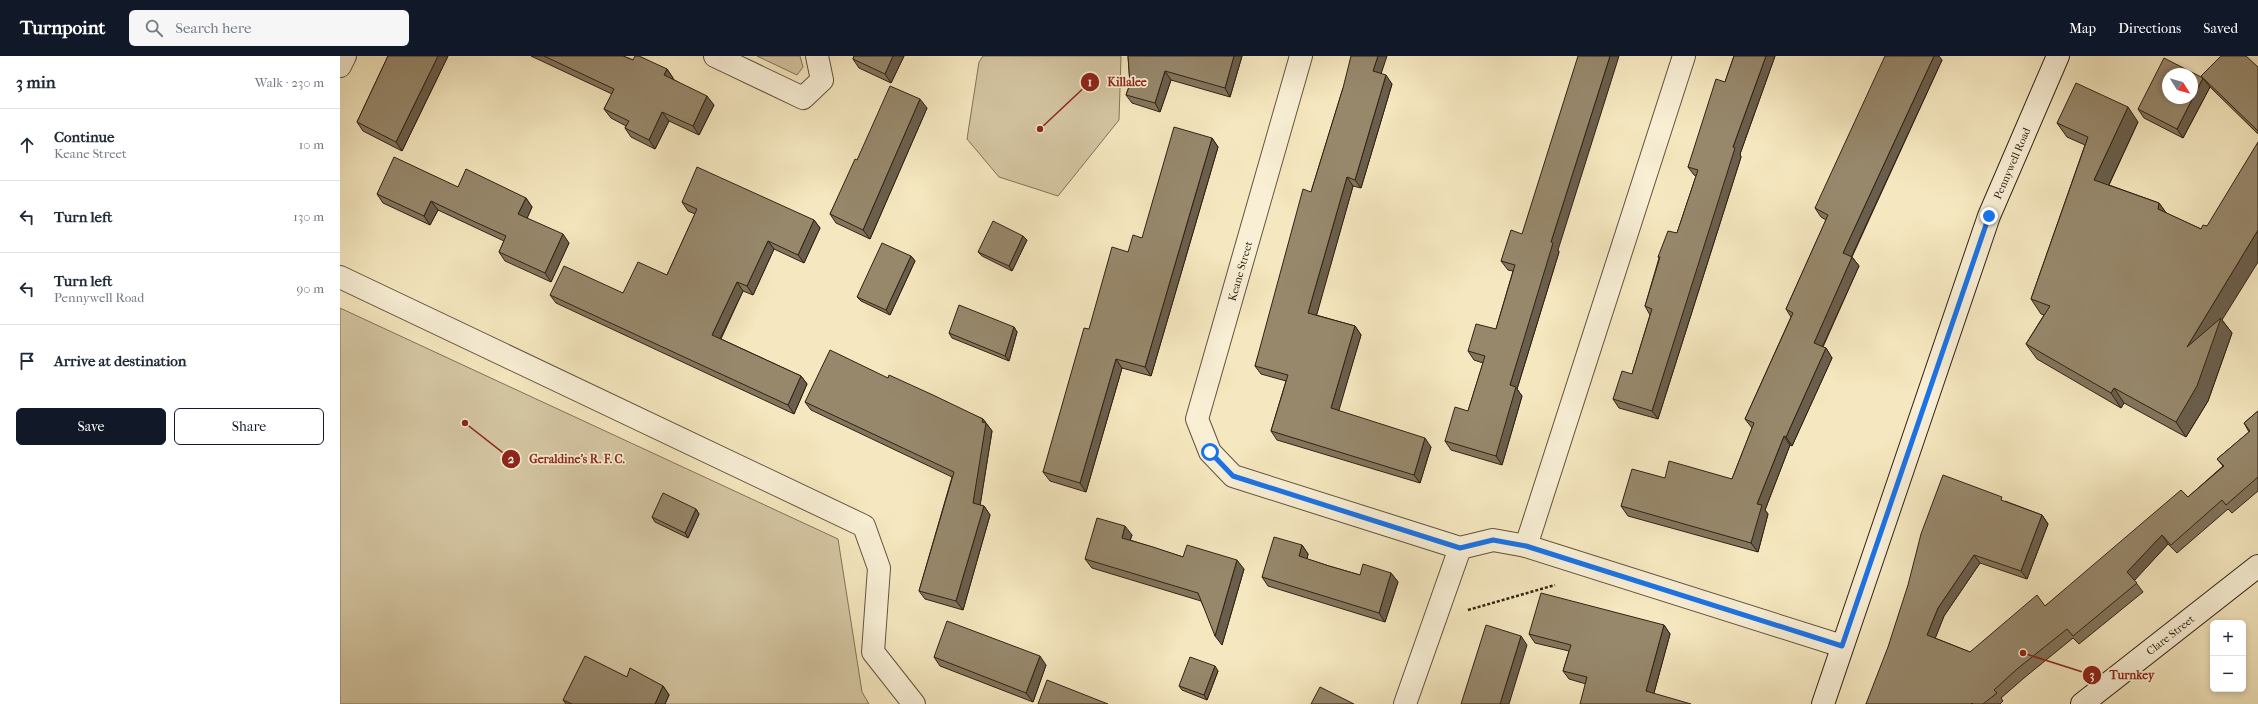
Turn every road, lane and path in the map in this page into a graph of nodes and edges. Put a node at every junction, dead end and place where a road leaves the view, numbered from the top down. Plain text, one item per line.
1 (345, 56) edge
2 (715, 56) edge
3 (817, 56) edge
4 (1301, 56) edge
5 (1684, 56) edge
6 (2058, 56) edge
7 (340, 66) edge
8 (340, 277) edge
9 (1526, 546) junction
10 (1460, 548) junction
11 (1581, 563) junction
12 (2258, 566) edge
13 (1442, 603) junction
14 (1842, 646) junction
15 (914, 704) edge
16 (1405, 704) edge
17 (1823, 704) edge
18 (2082, 704) edge

1 - 7 street
2 - 3 street
4 - 10 street, Keane Street
5 - 9 street
6 - 14 street, Pennywell Road
8 - 15 street
9 - 10 street
9 - 11 street
10 - 13 street
11 - 13 path
11 - 14 street
12 - 18 street, Clare Street
13 - 16 street
14 - 17 street, Pennywell Road

